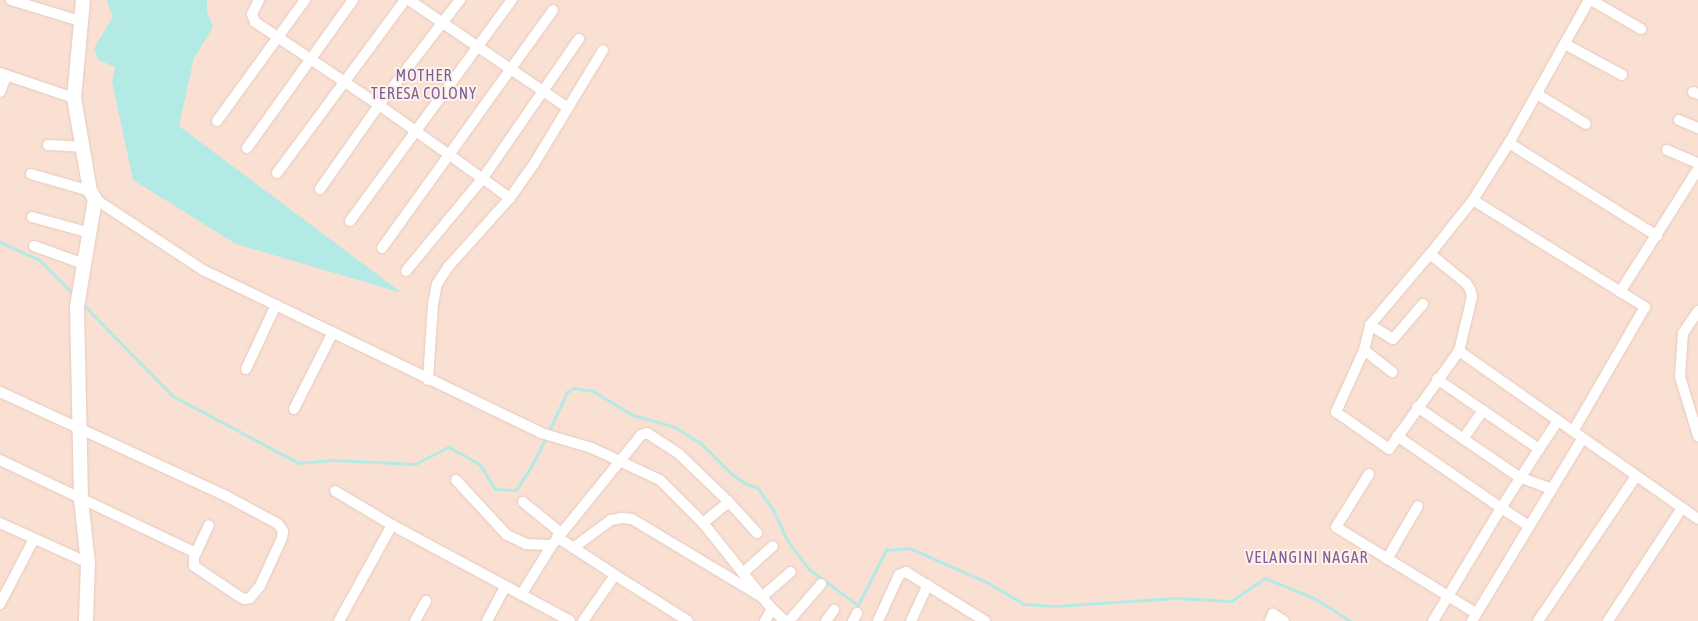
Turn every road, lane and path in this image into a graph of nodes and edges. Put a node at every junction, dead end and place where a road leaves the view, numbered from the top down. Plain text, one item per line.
1 (11, 0) edge
2 (83, 0) edge
3 (259, 0) edge
4 (305, 0) edge
5 (353, 0) edge
6 (407, 0) edge
7 (460, 0) edge
8 (512, 0) edge
9 (1590, 0) edge
10 (553, 10) dead end
11 (80, 21) junction
12 (443, 22) junction
13 (1641, 29) dead end
14 (278, 36) junction
15 (579, 39) dead end
16 (1565, 44) junction
17 (478, 46) junction
18 (603, 50) dead end
19 (312, 59) junction
20 (512, 69) junction
21 (3, 74) edge
22 (1622, 75) dead end
23 (344, 81) junction
24 (543, 91) junction
25 (0, 92) edge
26 (1537, 94) junction
27 (74, 98) junction
28 (379, 105) junction
29 (568, 108) junction
30 (1679, 120) dead end
31 (217, 121) dead end
32 (1586, 124) dead end
33 (1698, 128) edge
34 (417, 132) junction
35 (1509, 143) junction
36 (48, 145) dead end
37 (82, 147) junction
38 (246, 148) dead end
39 (1667, 150) dead end
40 (450, 155) junction
41 (1698, 163) edge
42 (1698, 169) edge
43 (277, 173) dead end
44 (32, 174) dead end
45 (483, 178) junction
46 (320, 188) dead end
47 (93, 195) junction
48 (510, 198) junction
49 (1473, 200) junction
50 (32, 217) dead end
51 (350, 222) dead end
52 (90, 233) junction
53 (1657, 236) junction
54 (34, 246) dead end
55 (382, 248) dead end
56 (1430, 254) junction
57 (84, 264) junction
58 (406, 271) dead end
59 (1620, 292) junction
60 (276, 304) junction
61 (1423, 304) dead end
62 (1698, 311) edge
63 (1370, 325) junction
64 (333, 332) junction
65 (1364, 350) junction
66 (1459, 351) junction
67 (246, 369) dead end
68 (1392, 372) dead end
69 (1437, 379) junction
70 (428, 380) junction
71 (0, 392) edge
72 (1417, 407) junction
73 (294, 409) dead end
74 (1483, 410) junction
75 (1558, 421) junction
76 (80, 430) junction
77 (1572, 431) junction
78 (1397, 436) junction
79 (1698, 436) edge
80 (1583, 438) junction
81 (1463, 439) junction
82 (1539, 449) junction
83 (0, 460) edge
84 (620, 461) junction
85 (1369, 474) dead end
86 (1636, 476) junction
87 (1519, 477) junction
88 (456, 480) dead end
89 (1552, 489) junction
90 (335, 491) dead end
91 (81, 499) junction
92 (523, 502) dead end
93 (729, 502) junction
94 (1418, 506) dead end
95 (1502, 508) junction
96 (1682, 508) junction
97 (1698, 519) edge
98 (0, 523) edge
99 (703, 523) junction
100 (392, 525) junction
101 (209, 526) dead end
102 (1530, 526) junction
103 (757, 533) dead end
104 (34, 539) junction
105 (557, 539) junction
106 (773, 546) dead end
107 (573, 548) junction
108 (196, 553) junction
109 (1386, 559) junction
110 (88, 563) junction
111 (791, 572) dead end
112 (743, 573) junction
113 (615, 575) junction
114 (821, 584) dead end
115 (928, 585) junction
116 (505, 587) junction
117 (520, 595) junction
118 (1448, 596) junction
119 (762, 597) junction
120 (426, 601) dead end
121 (0, 604) edge
122 (772, 609) junction
123 (834, 610) dead end
124 (1474, 617) edge
125 (86, 621) edge
126 (339, 621) edge
127 (415, 621) edge
128 (487, 621) edge
129 (570, 621) edge
130 (583, 621) edge
131 (688, 621) edge
132 (765, 621) edge
133 (785, 621) edge
134 (789, 621) edge
135 (826, 621) edge
136 (878, 621) edge
137 (912, 621) edge
138 (985, 621) edge
139 (1270, 621) edge
140 (1284, 621) edge
141 (1433, 621) edge
142 (1538, 621) edge
143 (1608, 621) edge

1 - 11 street
2 - 11 street
3 - 14 street
4 - 14 street
5 - 19 street
6 - 12 street
6 - 23 street
7 - 12 street
8 - 17 street
9 - 13 street
9 - 16 street
10 - 20 street
11 - 27 street
12 - 17 street
12 - 28 street
14 - 19 street
14 - 31 street
15 - 24 street
16 - 22 street
16 - 26 street
17 - 20 street
17 - 34 street
18 - 29 street
19 - 23 street
19 - 38 street
20 - 24 street
20 - 40 street
21 - 25 street
21 - 27 street
23 - 28 street
23 - 43 street
24 - 29 street
24 - 45 street
26 - 32 street
26 - 35 street
27 - 37 street
28 - 34 street
28 - 46 street
29 - 48 street
30 - 33 street
34 - 40 street
34 - 51 street
35 - 49 street
35 - 53 street
36 - 37 street
37 - 47 street
39 - 41 street
40 - 45 street
40 - 55 street
42 - 53 street
44 - 47 street
45 - 48 street
45 - 58 street
47 - 52 street
47 - 60 street
48 - 70 street
49 - 56 street
49 - 59 street
50 - 52 street
52 - 57 street
53 - 59 street
54 - 57 street
56 - 63 street
56 - 66 street
57 - 76 street
59 - 77 street
60 - 64 street
60 - 67 street
61 - 63 street
62 - 79 street
63 - 65 street
64 - 70 street
64 - 73 street
65 - 68 street
65 - 78 street
66 - 69 street
66 - 75 street
69 - 72 street
69 - 74 street
70 - 84 street
71 - 76 street
72 - 78 street
72 - 81 street
74 - 81 street
74 - 82 street
75 - 77 street
75 - 82 street
76 - 91 street
76 - 108 street
77 - 80 street
78 - 95 street
80 - 86 street
80 - 89 street
81 - 87 street
82 - 87 street
83 - 91 street
84 - 93 street
84 - 99 street
84 - 105 street
85 - 109 street
86 - 96 street
86 - 142 street
87 - 89 street
87 - 95 street
88 - 105 street
89 - 102 street
90 - 100 street
91 - 108 street
91 - 110 street
92 - 105 street
93 - 99 street
93 - 103 street
94 - 109 street
95 - 102 street
95 - 118 street
96 - 97 street
96 - 143 street
98 - 104 street
99 - 112 street
100 - 116 street
100 - 126 street
101 - 108 street
102 - 124 street
104 - 110 street
104 - 121 street
105 - 107 street
105 - 117 street
106 - 112 street
107 - 113 street
107 - 119 street
109 - 118 street
110 - 125 street
111 - 119 street
112 - 119 street
113 - 130 street
113 - 131 street
114 - 134 street
115 - 136 street
115 - 137 street
115 - 138 street
116 - 117 street
116 - 128 street
117 - 129 street
118 - 124 street
118 - 141 street
119 - 122 street
120 - 127 street
122 - 132 street
122 - 133 street
123 - 135 street
139 - 140 street

